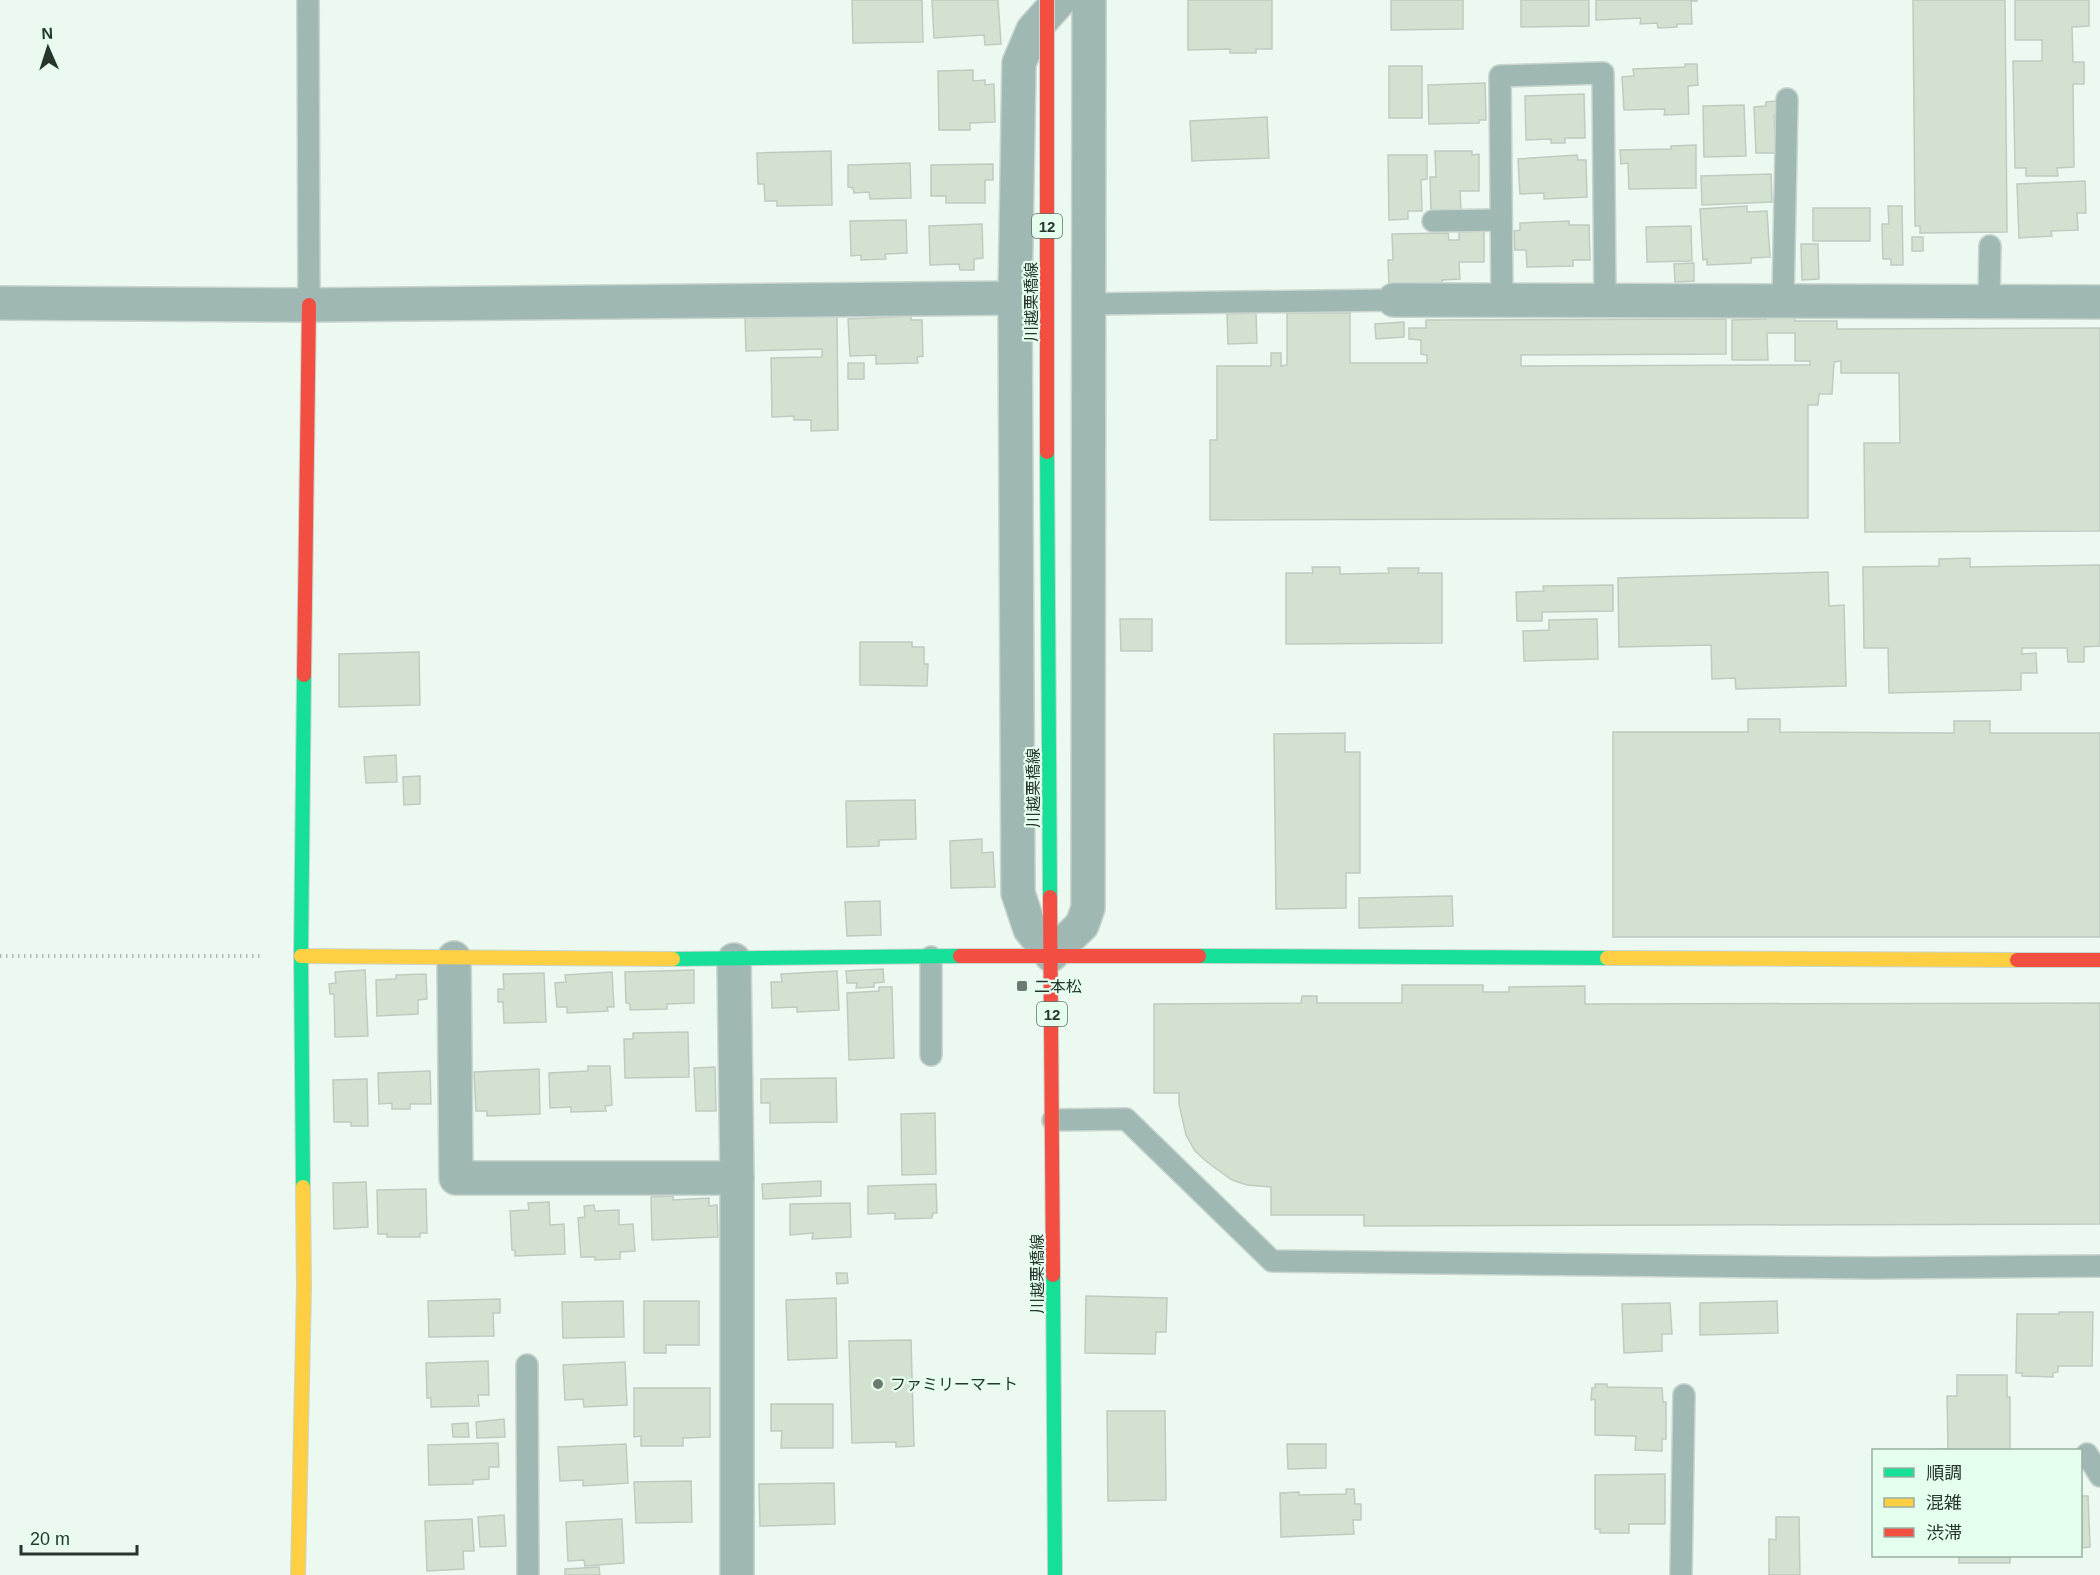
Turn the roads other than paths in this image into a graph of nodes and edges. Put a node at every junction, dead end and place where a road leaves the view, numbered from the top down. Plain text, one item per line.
1 (308, 0) edge
2 (1047, 0) edge
3 (1060, 0) edge
4 (1089, 0) edge
5 (1787, 99) dead end
6 (1501, 220) junction
7 (1433, 221) dead end
8 (1990, 246) dead end
9 (1015, 298) junction
10 (1394, 300) joint
11 (1502, 300) junction
12 (1605, 300) junction
13 (1783, 300) junction
14 (1989, 302) junction
15 (2100, 302) edge
16 (0, 303) edge
17 (309, 304) junction
18 (1089, 304) junction
19 (1051, 955) junction
20 (301, 956) junction
21 (931, 957) junction
22 (453, 958) junction
23 (734, 960) junction
24 (2100, 960) edge
25 (931, 1055) dead end
26 (1053, 1120) junction
27 (737, 1178) junction
28 (2100, 1266) edge
29 (527, 1365) dead end
30 (1684, 1395) dead end
31 (2087, 1454) dead end
32 (2100, 1476) edge
33 (298, 1575) edge
34 (528, 1575) edge
35 (737, 1575) edge
36 (1055, 1575) edge
37 (1681, 1575) edge

1 - 17 lane
2 - 19 street, 川越栗橋線 / 12, bridge
3 - 9 street
4 - 18 street
5 - 13 lane
6 - 7 lane
6 - 11 lane
6 - 12 lane
8 - 14 lane
9 - 17 street
9 - 19 street
10 - 11 street
10 - 18 lane
11 - 12 street
12 - 13 street
13 - 14 street
14 - 15 street
16 - 17 street
17 - 20 street
18 - 19 street
19 - 21 street
19 - 24 street
19 - 26 street, 川越栗橋線 / 12
20 - 22 street
20 - 33 street
21 - 23 street
21 - 25 lane
22 - 23 street
22 - 27 street
23 - 27 street
26 - 28 lane
26 - 36 street, 川越栗橋線 / 12
27 - 35 street
29 - 34 lane
30 - 37 lane
31 - 32 lane

